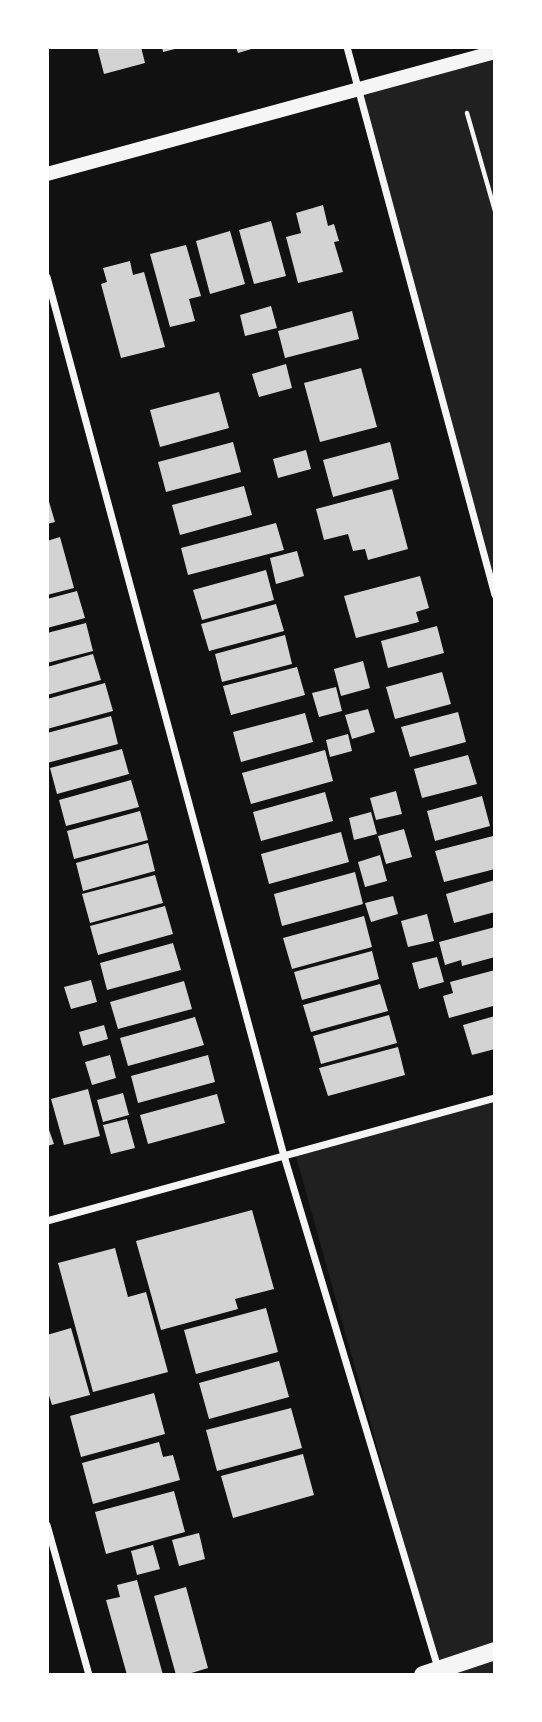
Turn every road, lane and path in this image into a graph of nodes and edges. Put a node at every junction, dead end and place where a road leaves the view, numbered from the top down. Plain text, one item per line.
1 (347, 47) edge
2 (495, 52) edge
3 (358, 90) junction
4 (467, 113) dead end
5 (47, 174) edge
6 (495, 211) edge
7 (47, 277) edge
8 (495, 595) edge
9 (495, 1098) edge
10 (284, 1156) junction
11 (47, 1221) edge
12 (47, 1525) edge
13 (495, 1651) edge
14 (430, 1672) edge
15 (89, 1675) edge

1 - 3 street
2 - 3 main road
3 - 5 main road
3 - 8 street
4 - 6 path
7 - 10 street
9 - 10 street
10 - 11 street
10 - 14 street
12 - 15 street
13 - 14 main road

